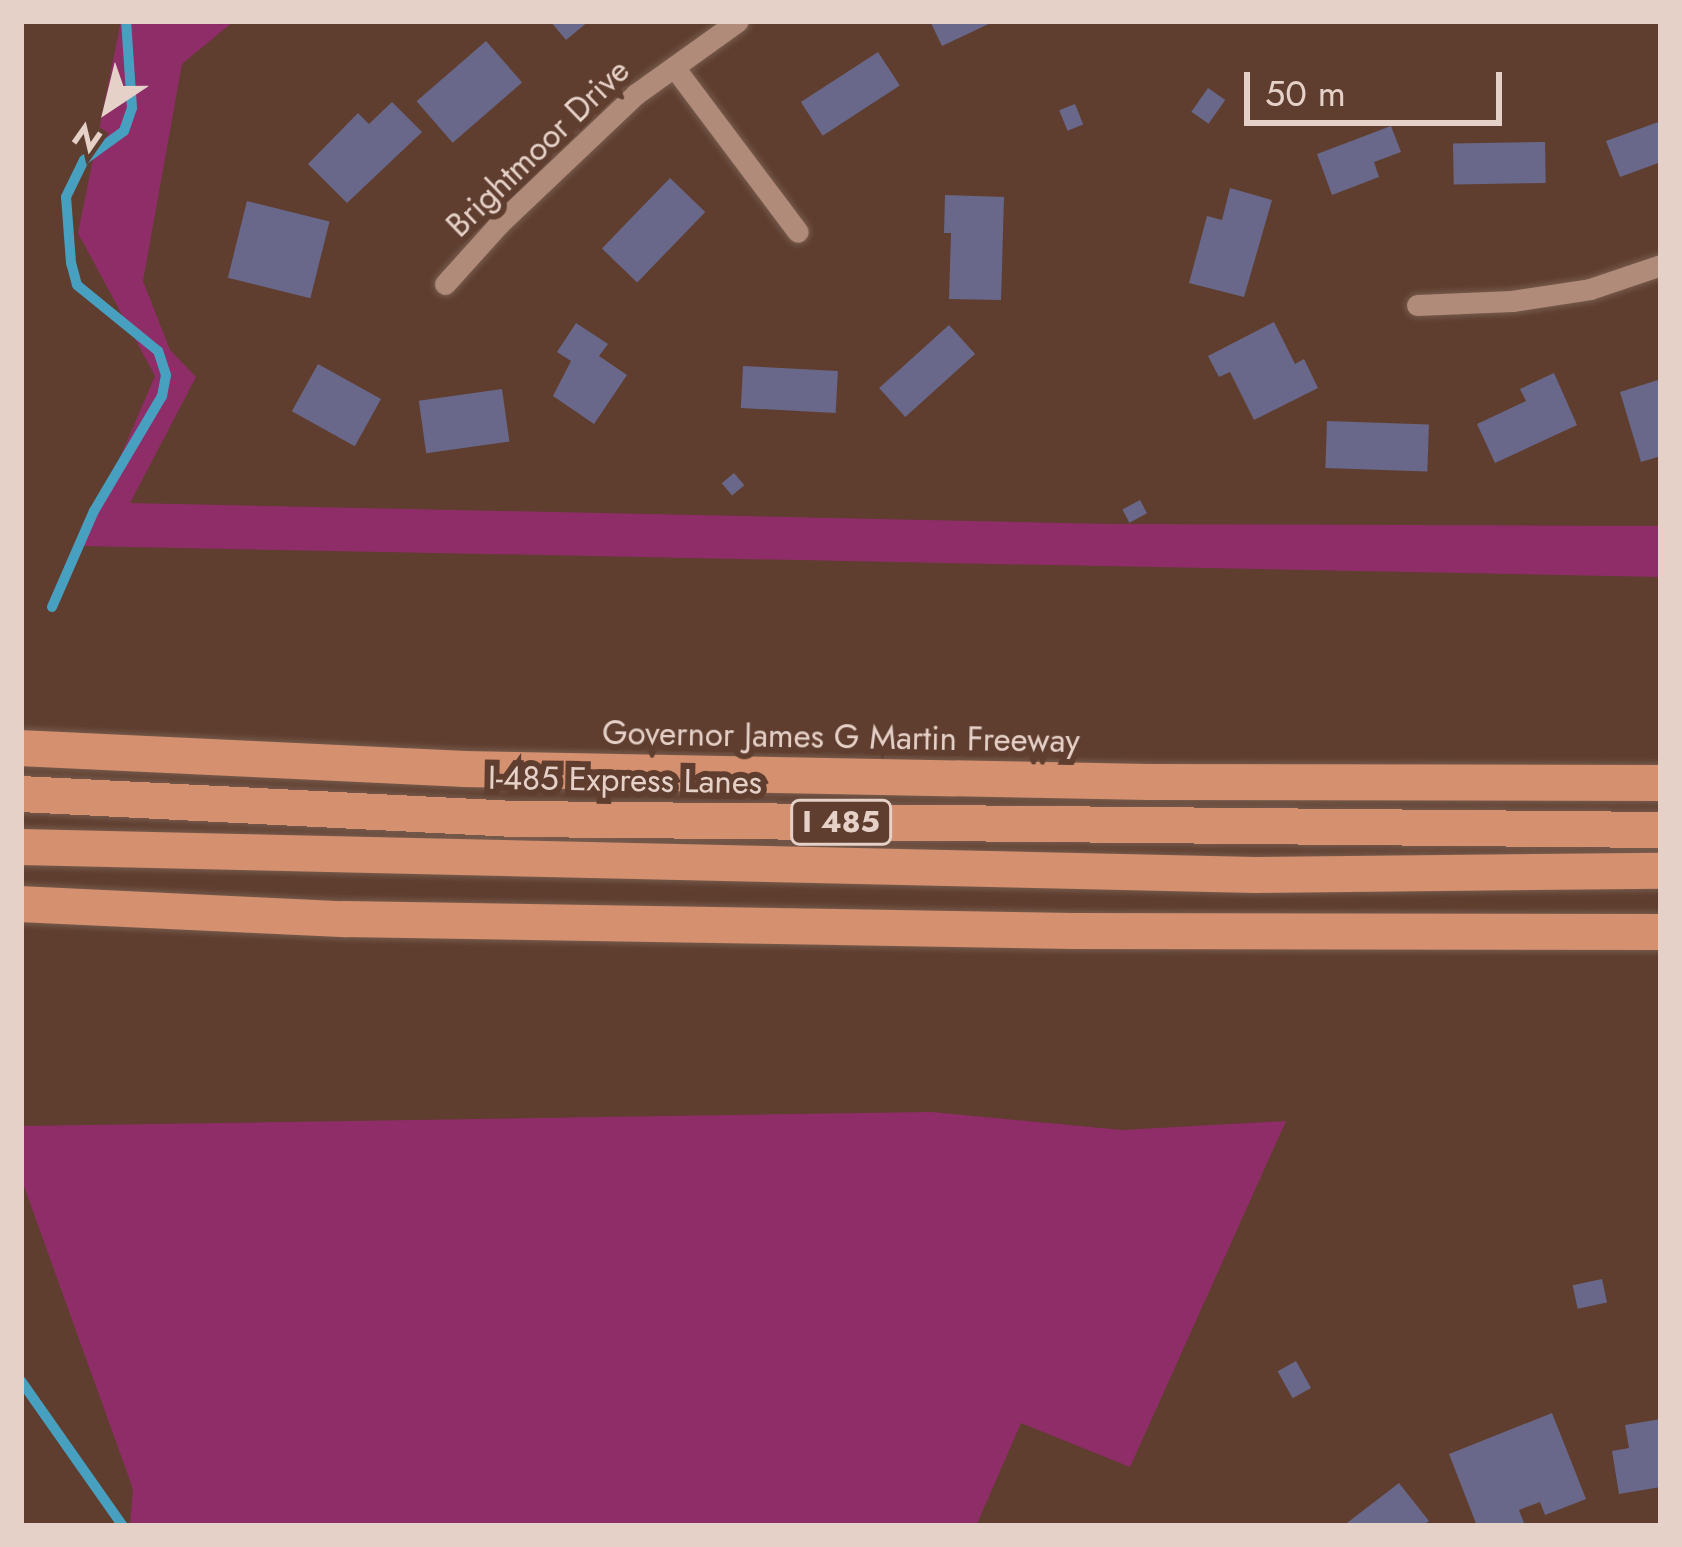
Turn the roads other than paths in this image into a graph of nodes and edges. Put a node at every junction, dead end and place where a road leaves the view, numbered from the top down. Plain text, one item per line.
1 (738, 21) edge
2 (674, 67) junction
3 (799, 232) dead end
4 (1661, 265) edge
5 (446, 284) dead end
6 (1417, 305) dead end
7 (21, 748) edge
8 (1661, 783) edge
9 (21, 794) edge
10 (1661, 830) edge
11 (21, 847) edge
12 (1661, 871) edge
13 (21, 904) edge
14 (1661, 932) edge

1 - 2 street, Brightmoor Drive
2 - 3 street
2 - 5 street, Brightmoor Drive
4 - 6 street
7 - 8 highway, Governor James G Martin Freeway / I 485
9 - 10 highway, I-485 Express Lanes / I 485
11 - 12 highway, I 485
13 - 14 highway

